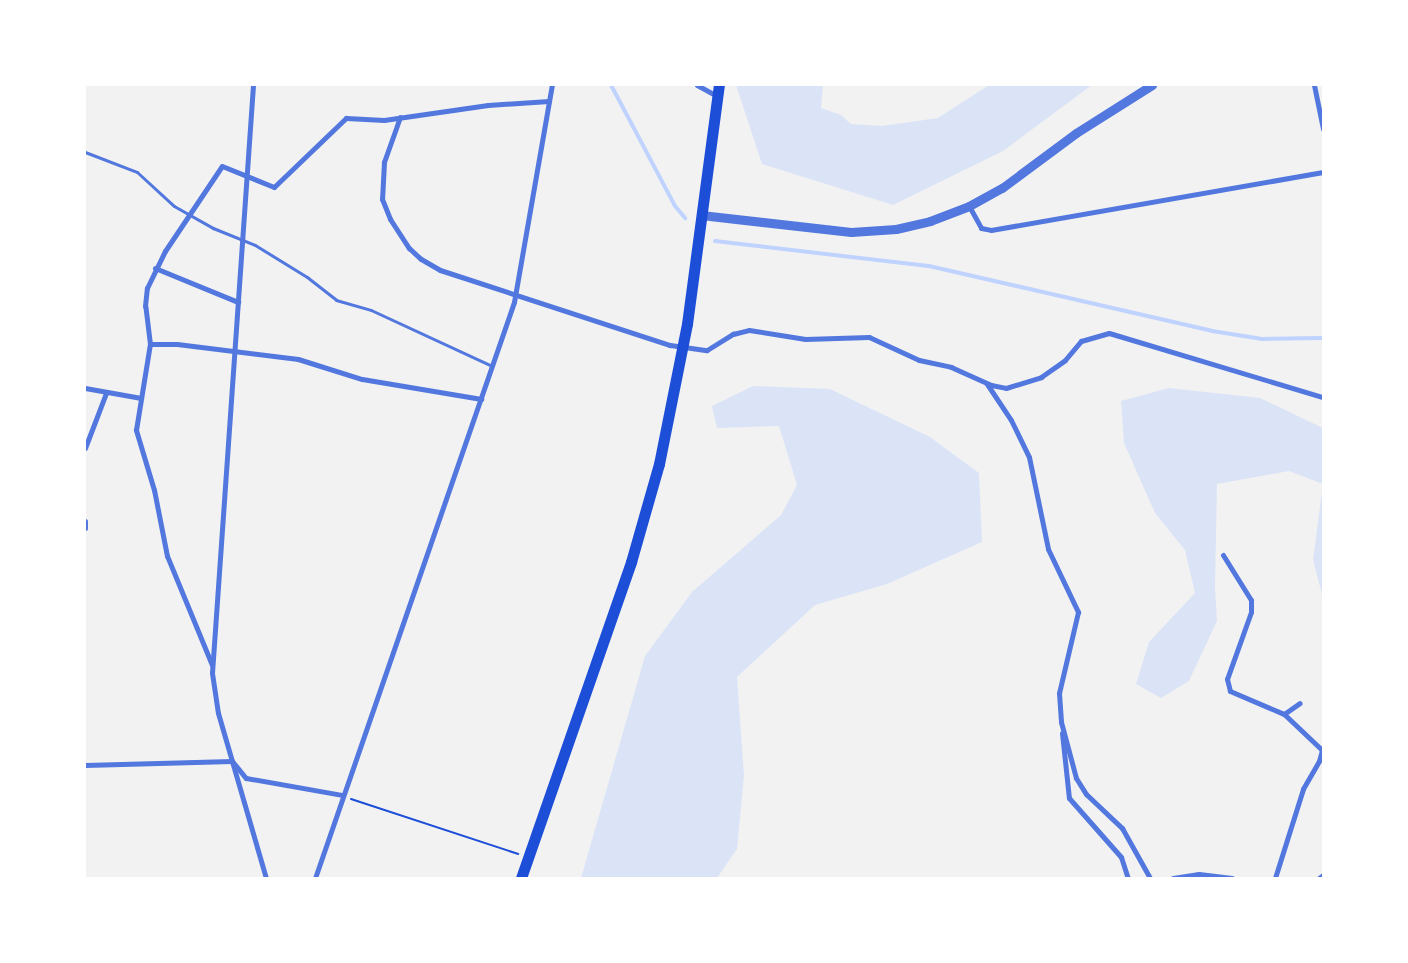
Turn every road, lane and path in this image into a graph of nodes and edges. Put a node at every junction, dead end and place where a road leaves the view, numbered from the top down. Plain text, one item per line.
1 (253, 85) edge
2 (552, 85) edge
3 (697, 85) edge
4 (1152, 85) edge
5 (1314, 85) edge
6 (719, 91) edge
7 (549, 101) junction
8 (400, 117) junction
9 (1323, 129) edge
10 (85, 152) edge
11 (1323, 172) edge
12 (246, 173) junction
13 (969, 206) junction
14 (187, 214) junction
15 (701, 215) junction
16 (242, 240) junction
17 (155, 268) junction
18 (516, 294) junction
19 (238, 302) junction
20 (150, 344) junction
21 (683, 348) junction
22 (235, 350) junction
23 (492, 366) junction
24 (986, 383) junction
25 (85, 388) edge
26 (106, 393) junction
27 (1323, 397) edge
28 (141, 398) junction
29 (480, 399) junction
30 (85, 448) edge
31 (85, 521) edge
32 (85, 528) edge
33 (1223, 555) dead end
34 (212, 665) junction
35 (1300, 703) dead end
36 (1284, 714) junction
37 (1061, 722) junction
38 (232, 761) junction
39 (85, 765) edge
40 (342, 795) junction
41 (527, 857) junction
42 (1323, 875) edge
43 (266, 878) edge
44 (315, 878) edge
45 (521, 878) edge
46 (1128, 878) edge
47 (1150, 878) edge
48 (1174, 878) edge
49 (1232, 878) edge
50 (1275, 878) edge
51 (1319, 878) edge

1 - 12 street
2 - 7 street
3 - 6 street
4 - 13 street
5 - 9 street
6 - 15 highway
7 - 8 street
7 - 18 street
8 - 12 street
8 - 18 street
10 - 14 lane
11 - 13 street
12 - 14 street
12 - 16 street
13 - 15 street
14 - 16 lane
14 - 17 street
15 - 21 highway
16 - 19 street
16 - 23 lane
17 - 19 street
17 - 20 street
18 - 21 street
18 - 23 street
19 - 22 street
20 - 22 street
20 - 28 street
21 - 24 street
21 - 41 highway
22 - 29 street
22 - 34 street
23 - 29 street
24 - 27 street
24 - 37 street
25 - 26 street
26 - 28 street
26 - 30 street
28 - 34 street
29 - 40 street
31 - 32 street
33 - 36 street
34 - 38 street
35 - 36 street
36 - 50 street
37 - 46 street
37 - 47 street
38 - 39 street
38 - 40 street
38 - 43 street
40 - 41 path
40 - 44 street
41 - 45 highway
42 - 51 street
48 - 49 street

